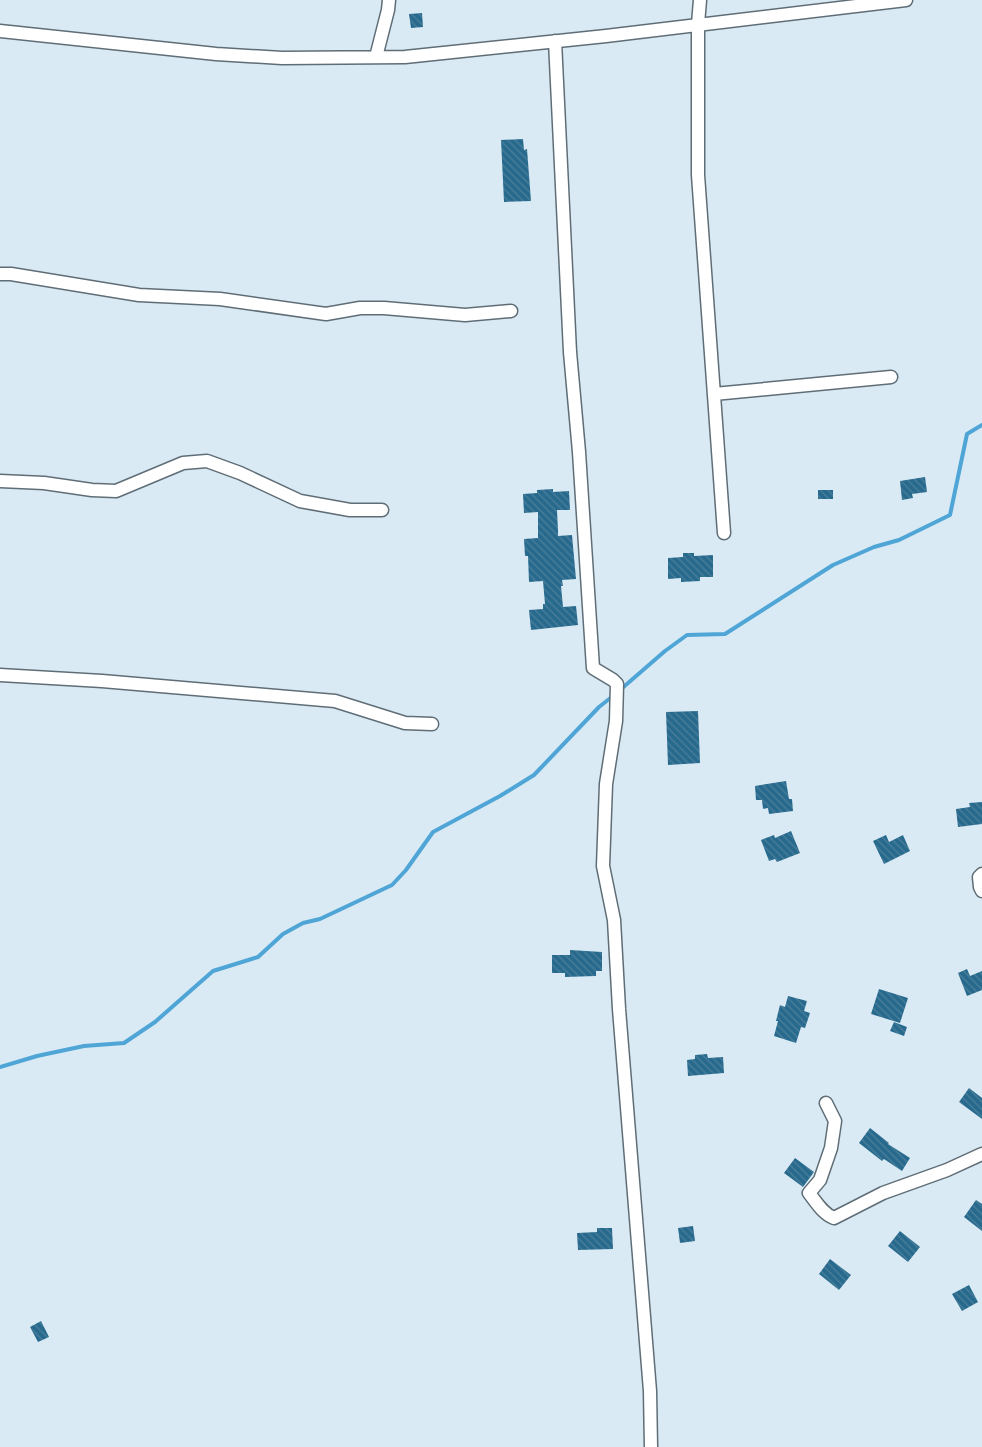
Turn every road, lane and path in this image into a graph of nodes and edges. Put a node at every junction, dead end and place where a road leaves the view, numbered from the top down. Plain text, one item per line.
1 (389, 0) edge
2 (700, 0) edge
3 (906, 0) edge
4 (698, 24) junction
5 (0, 31) edge
6 (554, 41) junction
7 (376, 57) junction
8 (0, 274) edge
9 (510, 311) dead end
10 (891, 377) dead end
11 (714, 394) junction
12 (0, 481) edge
13 (382, 510) dead end
14 (724, 532) dead end
15 (0, 675) edge
16 (432, 724) dead end
17 (982, 874) edge
18 (982, 891) edge
19 (826, 1103) dead end
20 (982, 1154) edge
21 (651, 1447) edge

1 - 7 street
2 - 4 street
3 - 4 street
4 - 6 street
4 - 11 street
5 - 7 street
6 - 7 street
6 - 21 street
8 - 9 street
10 - 11 street
11 - 14 street
12 - 13 street
15 - 16 street
17 - 18 street
19 - 20 street

